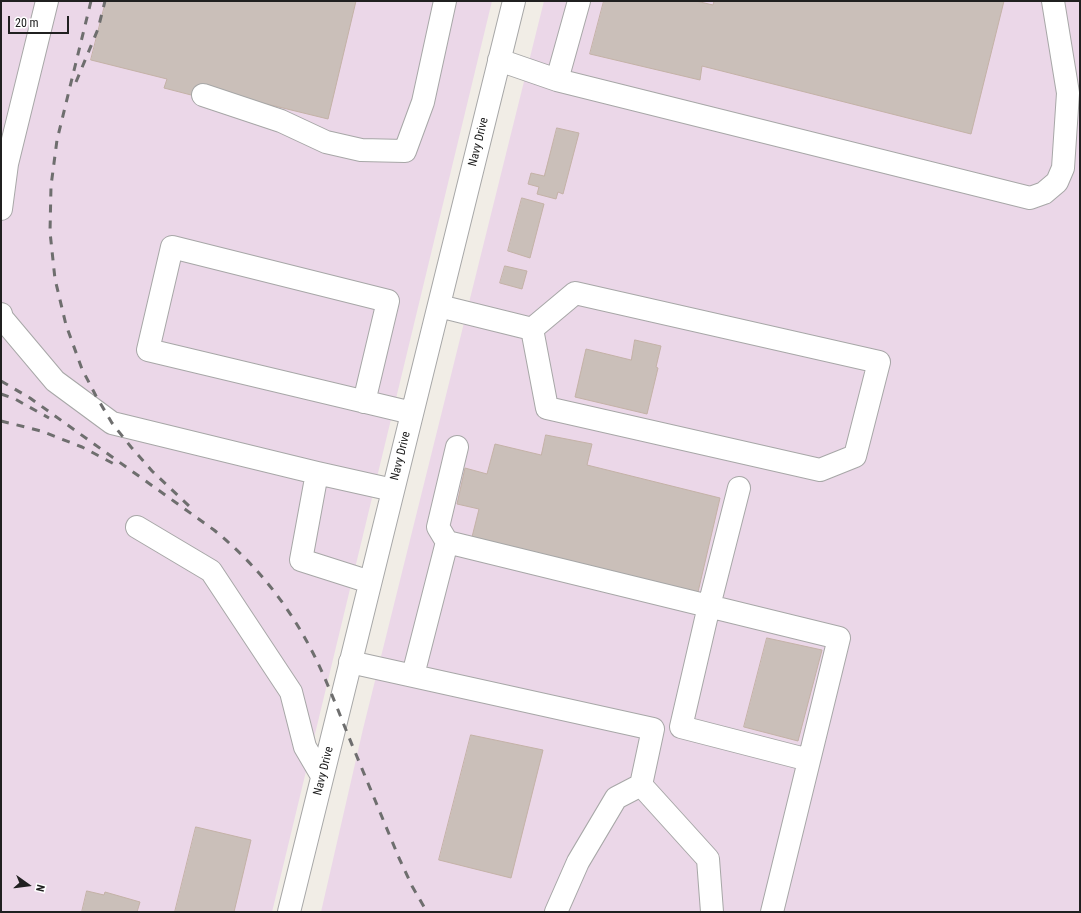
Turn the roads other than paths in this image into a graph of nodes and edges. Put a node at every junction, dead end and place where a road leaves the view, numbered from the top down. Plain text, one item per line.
1 (47, 1) edge
2 (445, 1) edge
3 (514, 1) edge
4 (579, 1) edge
5 (1053, 1) edge
6 (499, 60) junction
7 (557, 80) junction
8 (203, 95) dead end
9 (1, 209) edge
10 (438, 306) junction
11 (1, 314) edge
12 (532, 329) junction
13 (364, 402) junction
14 (412, 413) junction
15 (457, 447) dead end
16 (317, 473) junction
17 (739, 488) dead end
18 (393, 490) junction
19 (137, 527) dead end
20 (446, 542) junction
21 (370, 582) junction
22 (709, 606) junction
23 (350, 662) junction
24 (413, 675) junction
25 (809, 760) junction
26 (322, 776) junction
27 (641, 785) junction
28 (289, 912) edge
29 (556, 912) edge
30 (712, 912) edge
31 (772, 912) edge

1 - 9 street
2 - 8 street
3 - 6 street, Navy Drive
4 - 7 street
5 - 7 street
6 - 7 street
6 - 10 street, Navy Drive
10 - 12 street
10 - 14 street, Navy Drive
11 - 16 street
12 - 12 street
13 - 13 street
13 - 14 street
14 - 18 street, Navy Drive
15 - 20 street
16 - 18 street
16 - 21 street
17 - 22 street
18 - 21 street, Navy Drive
19 - 26 street
20 - 22 street
20 - 24 street
21 - 23 street, Navy Drive
22 - 25 street
22 - 25 street
23 - 24 street
23 - 26 street, Navy Drive
24 - 27 street
25 - 31 street
26 - 28 street, Navy Drive
27 - 29 street
27 - 30 street

